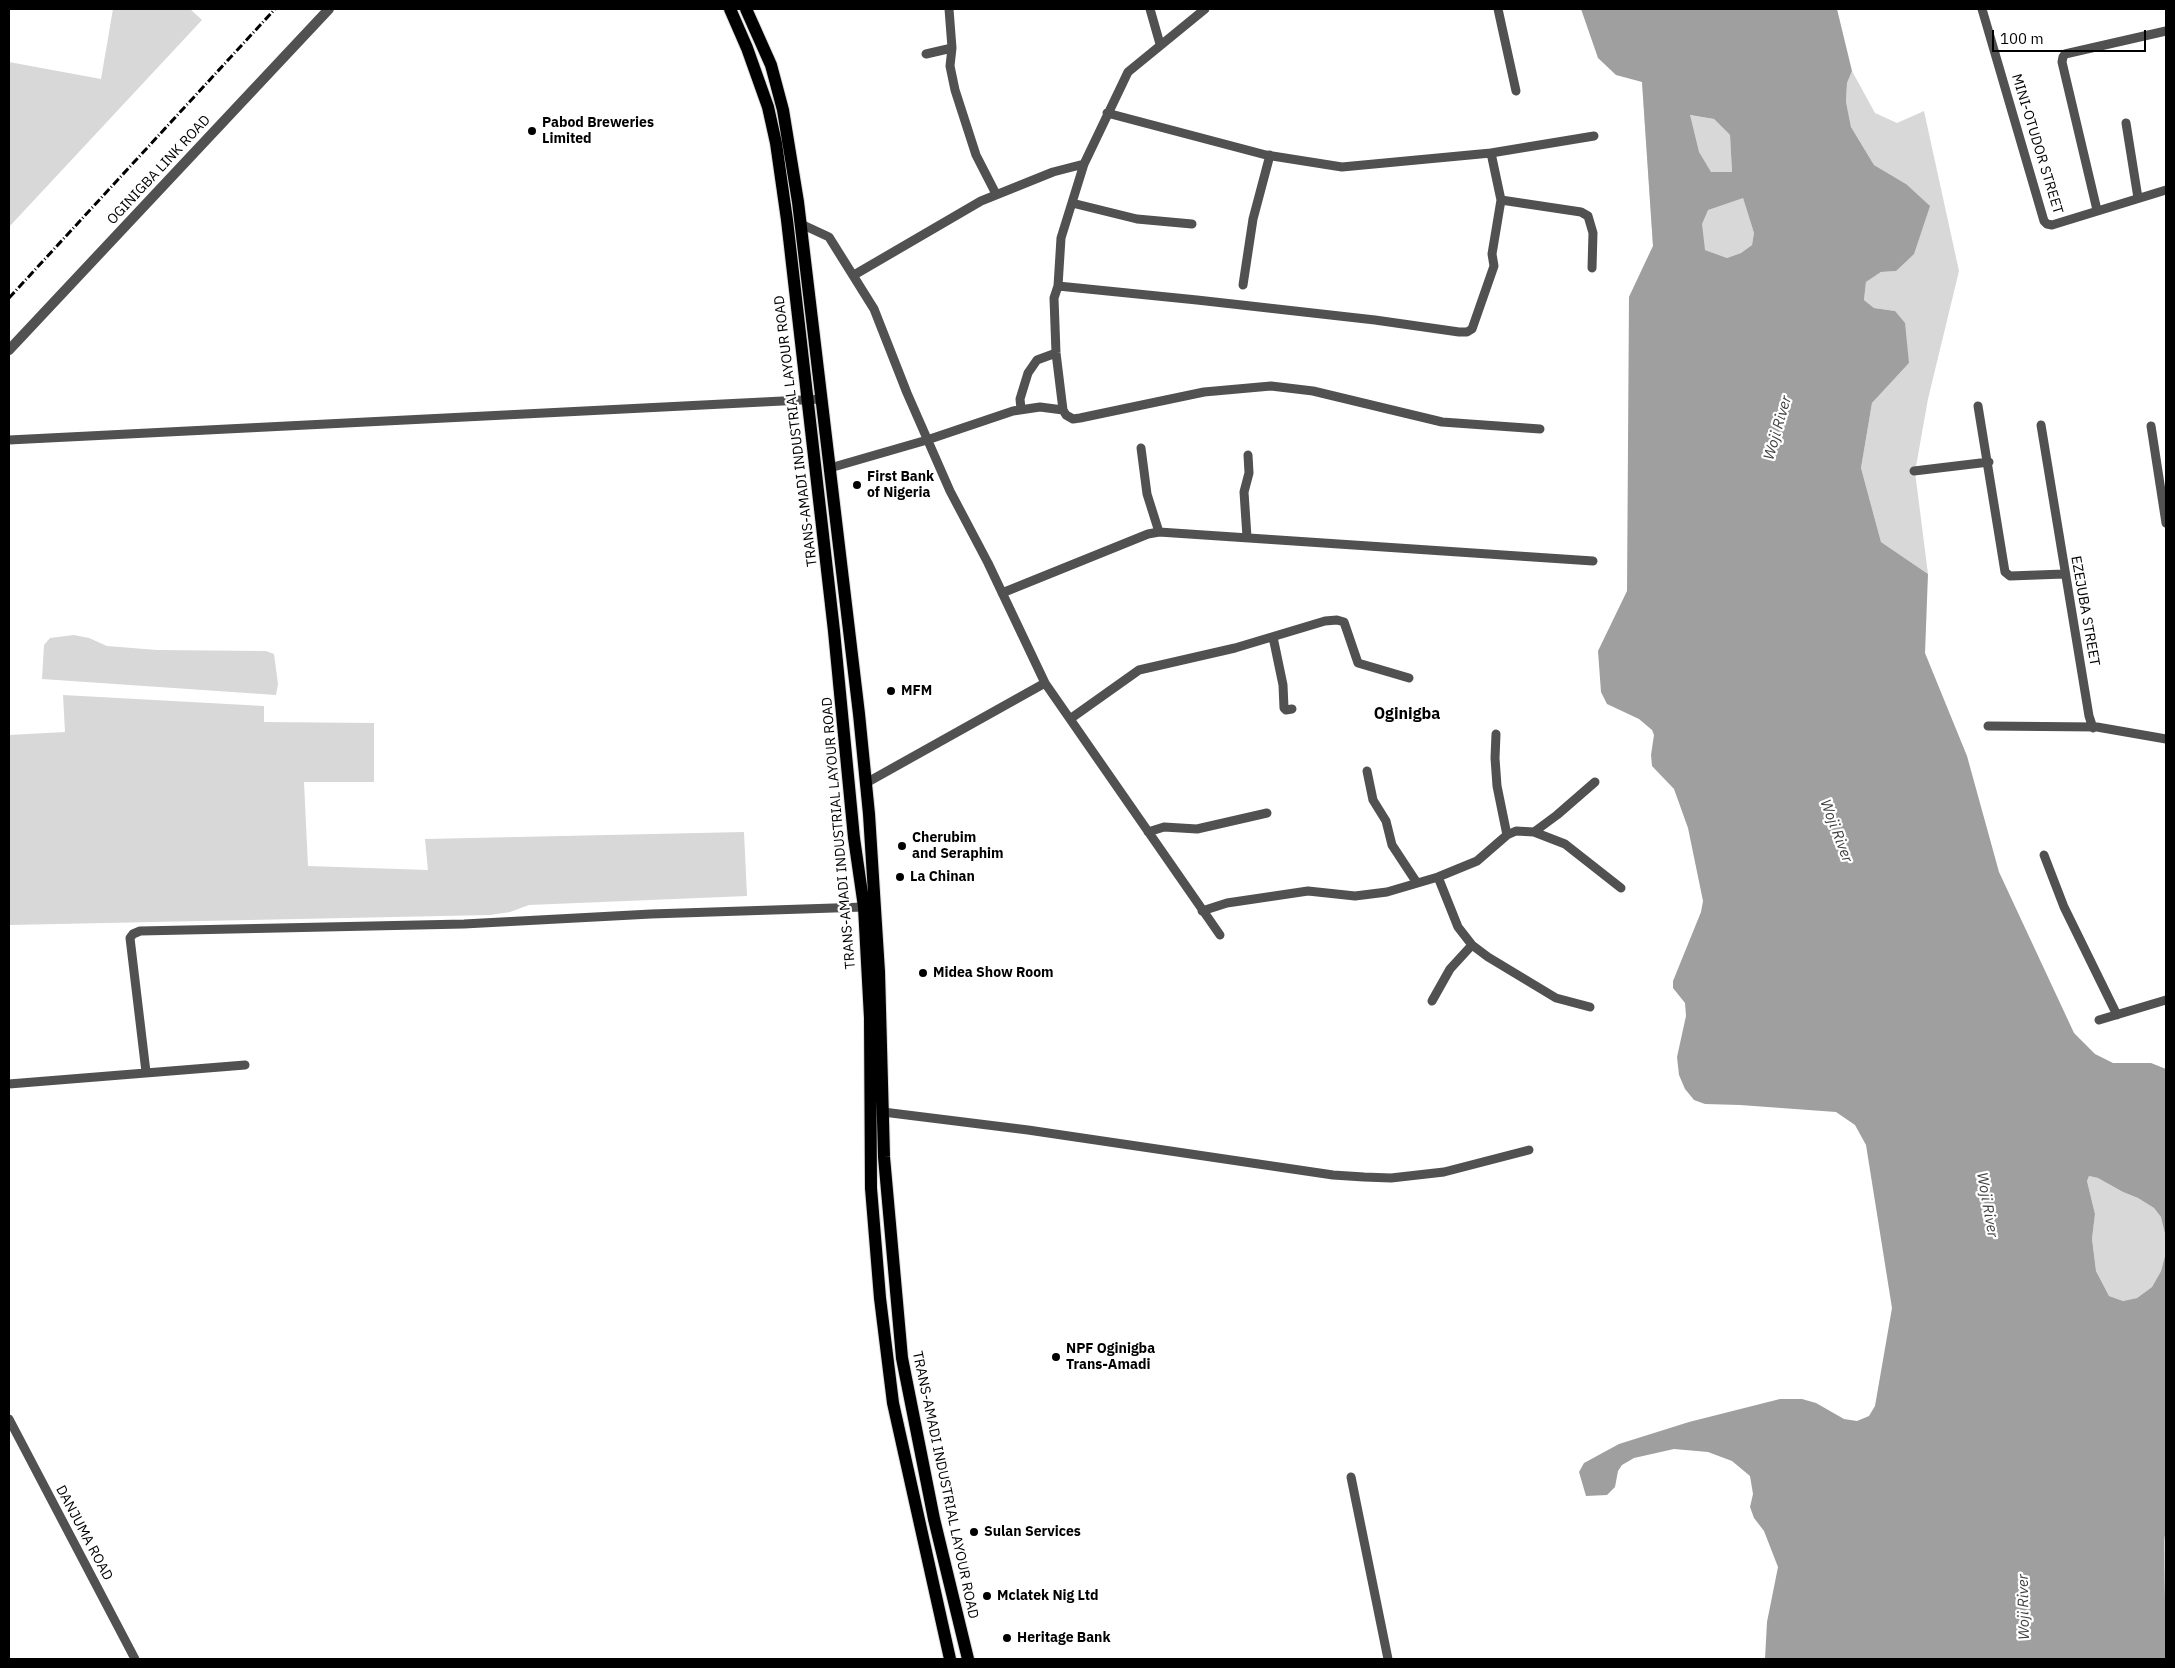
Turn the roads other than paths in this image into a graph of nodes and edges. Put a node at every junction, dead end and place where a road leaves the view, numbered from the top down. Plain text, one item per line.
1 (329, 9) edge
2 (730, 9) edge
3 (746, 9) edge
4 (950, 9) edge
5 (1150, 9) edge
6 (1205, 9) edge
7 (1498, 9) edge
8 (1982, 9) edge
9 (2166, 31) edge
10 (1160, 44) junction
11 (952, 48) junction
12 (926, 54) dead end
13 (1516, 91) dead end
14 (1107, 113) junction
15 (2126, 124) dead end
16 (1594, 136) dead end
17 (1491, 154) junction
18 (1270, 155) junction
19 (1084, 164) junction
20 (2166, 190) edge
21 (996, 194) junction
22 (2138, 198) junction
23 (1500, 200) junction
24 (1072, 203) junction
25 (2097, 210) junction
26 (801, 224) junction
27 (1192, 224) dead end
28 (1592, 268) dead end
29 (854, 275) junction
30 (1058, 286) junction
31 (1243, 286) dead end
32 (9, 350) edge
33 (1056, 353) junction
34 (822, 399) junction
35 (808, 401) junction
36 (1978, 406) dead end
37 (1021, 409) junction
38 (1063, 410) junction
39 (2040, 424) dead end
40 (2151, 426) dead end
41 (1540, 429) dead end
42 (9, 440) edge
43 (927, 440) junction
44 (1140, 448) dead end
45 (1248, 455) dead end
46 (1989, 462) junction
47 (830, 468) junction
48 (1914, 471) dead end
49 (2166, 522) edge
50 (1159, 532) junction
51 (1247, 537) junction
52 (1593, 561) dead end
53 (2064, 574) junction
54 (1002, 593) junction
55 (1273, 637) junction
56 (1409, 678) dead end
57 (1045, 683) junction
58 (1292, 709) dead end
59 (1070, 719) junction
60 (1988, 726) dead end
61 (2093, 728) junction
62 (1496, 734) dead end
63 (2166, 739) edge
64 (1367, 772) dead end
65 (1595, 782) dead end
66 (866, 783) junction
67 (1267, 813) dead end
68 (1148, 832) junction
69 (1534, 832) junction
70 (1507, 835) junction
71 (2044, 855) dead end
72 (1438, 878) junction
73 (1418, 883) junction
74 (1621, 888) dead end
75 (864, 907) junction
76 (1202, 911) junction
77 (1220, 934) dead end
78 (1472, 945) junction
79 (2166, 1000) edge
80 (1432, 1001) dead end
81 (1590, 1007) dead end
82 (2117, 1015) junction
83 (2098, 1020) dead end
84 (245, 1065) dead end
85 (146, 1072) junction
86 (9, 1084) edge
87 (883, 1112) junction
88 (1529, 1150) dead end
89 (910, 1400) junction
90 (893, 1403) junction
91 (9, 1419) edge
92 (1351, 1477) dead end
93 (135, 1659) edge
94 (950, 1659) edge
95 (968, 1659) edge
96 (1388, 1659) edge

1 - 32 street, OGINIGBA LINK ROAD
2 - 35 main road, TRANS-AMADI INDUSTRIAL LAYOUR ROAD
3 - 26 main road, TRANS-AMADI INDUSTRIAL LAYOUR ROAD
4 - 11 street
5 - 10 street
6 - 10 street
7 - 13 street
8 - 25 street, MINI-OTUDOR STREET
9 - 25 street
10 - 14 street
11 - 12 street
11 - 21 street
14 - 18 street
14 - 19 street
15 - 22 street
16 - 17 street
17 - 18 street
17 - 23 street
18 - 31 street
19 - 21 street
19 - 24 street
20 - 22 street, MINI-OTUDOR STREET
21 - 29 street
22 - 25 street, MINI-OTUDOR STREET
23 - 28 street
23 - 30 street
24 - 27 street
24 - 30 street
26 - 29 street
26 - 34 main road, TRANS-AMADI INDUSTRIAL LAYOUR ROAD
29 - 43 street
30 - 33 street
33 - 37 street
33 - 38 street
34 - 35 street
34 - 47 main road, TRANS-AMADI INDUSTRIAL LAYOUR ROAD
35 - 42 street
35 - 75 main road, TRANS-AMADI INDUSTRIAL LAYOUR ROAD
36 - 46 street
37 - 38 street
37 - 43 street
38 - 41 street
39 - 53 street, EZEJUBA STREET
40 - 49 street
43 - 47 street
43 - 54 street
44 - 50 street
45 - 51 street
46 - 48 street
46 - 53 street
47 - 66 main road, TRANS-AMADI INDUSTRIAL LAYOUR ROAD
50 - 51 street
50 - 54 street
51 - 52 street
53 - 61 street, EZEJUBA STREET
54 - 57 street
55 - 56 street
55 - 58 street
55 - 59 street
57 - 59 street
57 - 66 street
59 - 68 street
60 - 61 street
61 - 63 street
62 - 70 street
64 - 73 street
65 - 69 street
66 - 87 main road, TRANS-AMADI INDUSTRIAL LAYOUR ROAD
67 - 68 street
68 - 76 street
69 - 70 street
69 - 74 street
70 - 72 street
71 - 82 street
72 - 73 street
72 - 78 street
73 - 76 street
75 - 85 street
75 - 90 main road, TRANS-AMADI INDUSTRIAL LAYOUR ROAD
76 - 77 street
78 - 80 street
78 - 81 street
79 - 82 street
82 - 83 street
84 - 85 street
85 - 86 street
87 - 88 street
87 - 89 main road, TRANS-AMADI INDUSTRIAL LAYOUR ROAD
89 - 90 main road
89 - 95 main road, TRANS-AMADI INDUSTRIAL LAYOUR ROAD
90 - 94 main road, TRANS-AMADI INDUSTRIAL LAYOUR ROAD
91 - 93 street, DANJUMA ROAD
92 - 96 street

